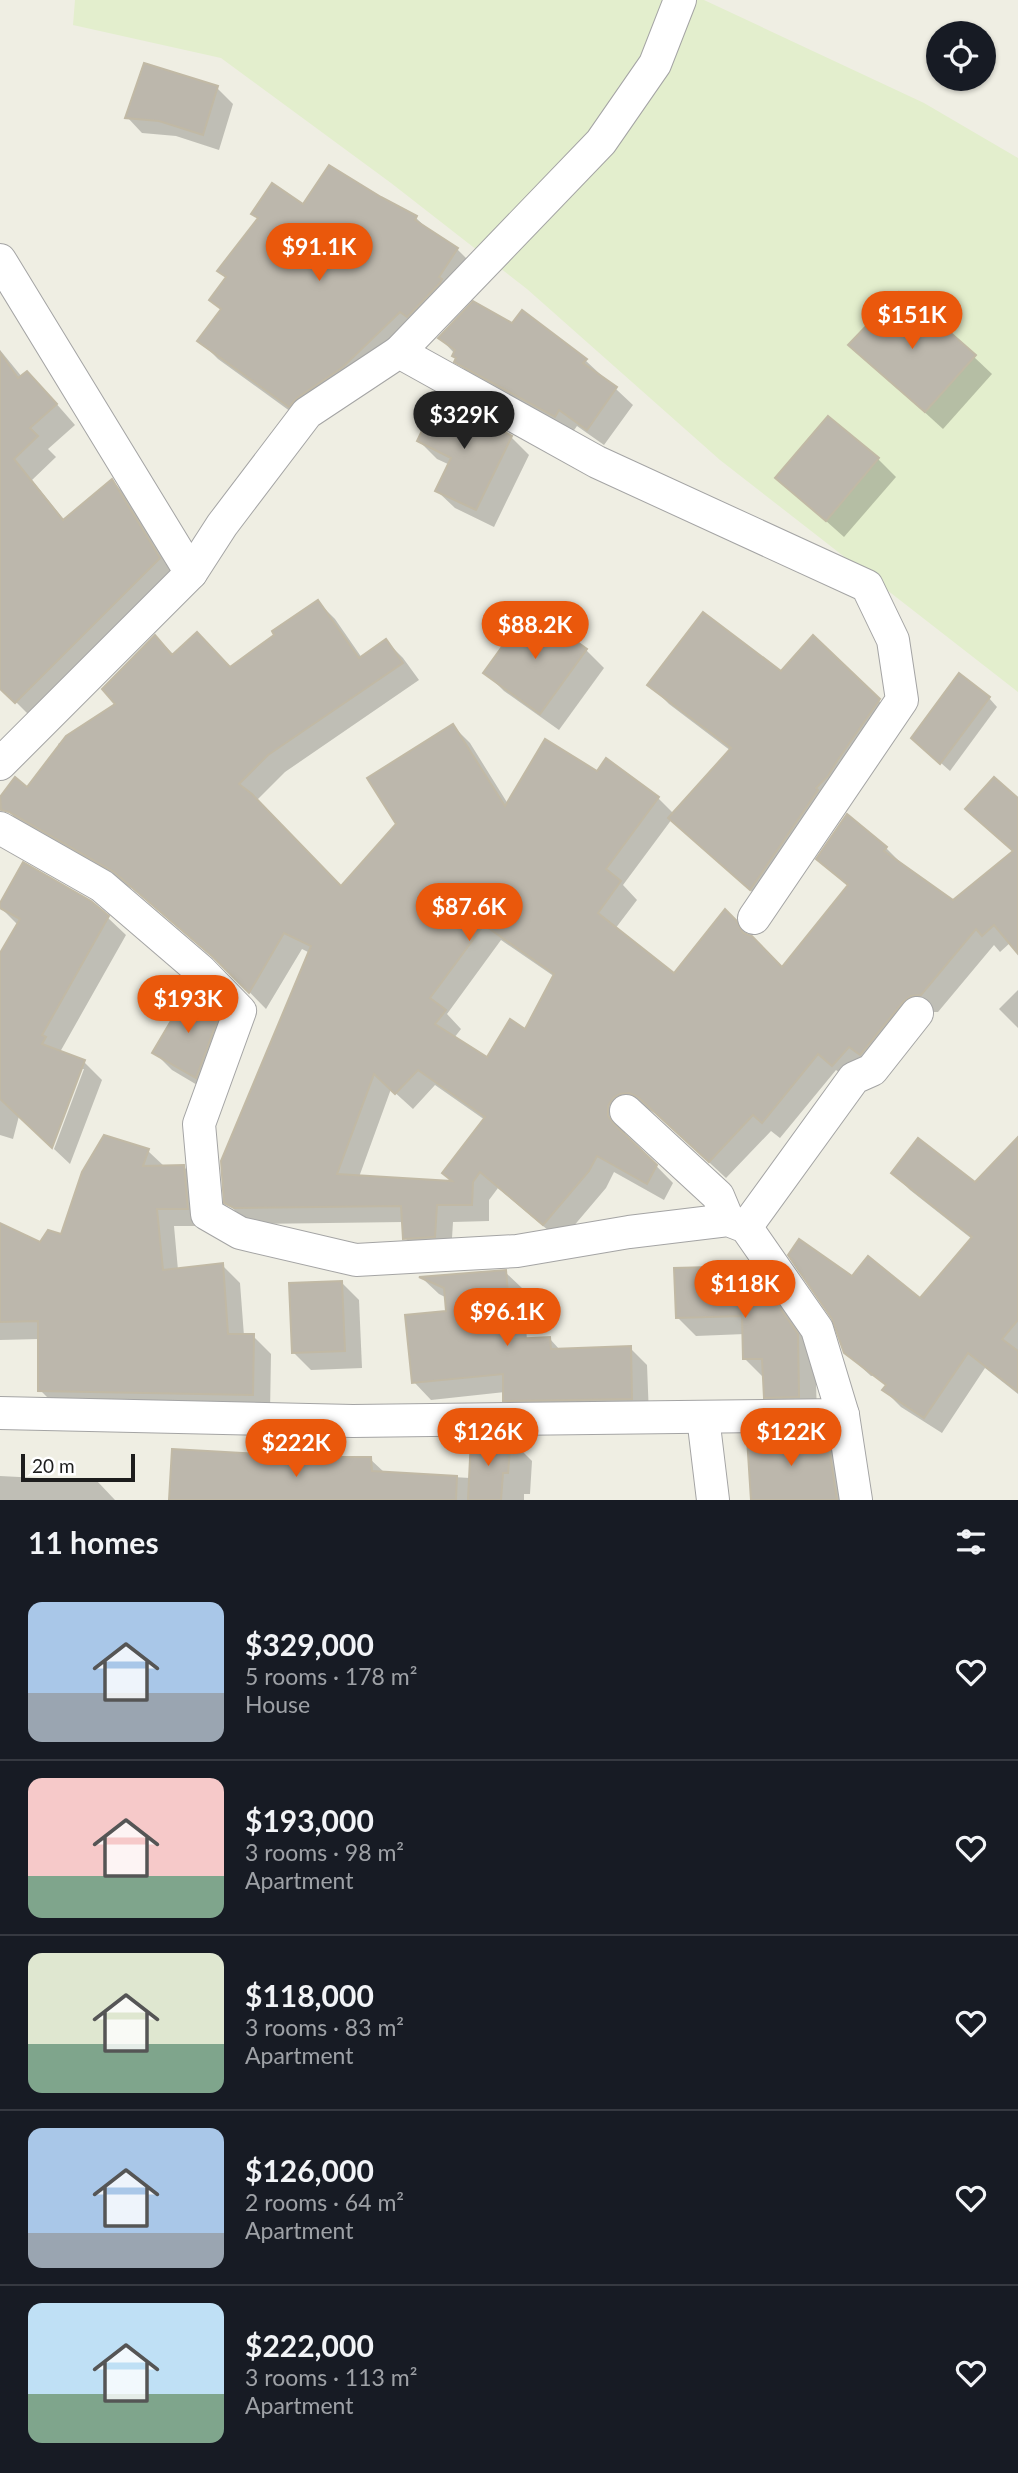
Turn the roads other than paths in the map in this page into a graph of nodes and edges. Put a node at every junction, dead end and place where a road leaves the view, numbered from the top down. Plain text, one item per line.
1 (680, 0) edge
2 (0, 260) edge
3 (399, 352) junction
4 (191, 573) junction
5 (0, 764) edge
6 (0, 828) edge
7 (754, 918) dead end
8 (917, 1013) dead end
9 (626, 1111) dead end
10 (737, 1224) junction
11 (0, 1413) edge
12 (842, 1416) junction
13 (704, 1417) junction
14 (713, 1500) edge
15 (856, 1500) edge

1 - 3 street
2 - 4 street
3 - 4 street
3 - 7 street
4 - 5 street
6 - 10 street
8 - 10 street
9 - 10 street
10 - 12 street
11 - 13 street
12 - 13 street
12 - 15 street
13 - 14 street

